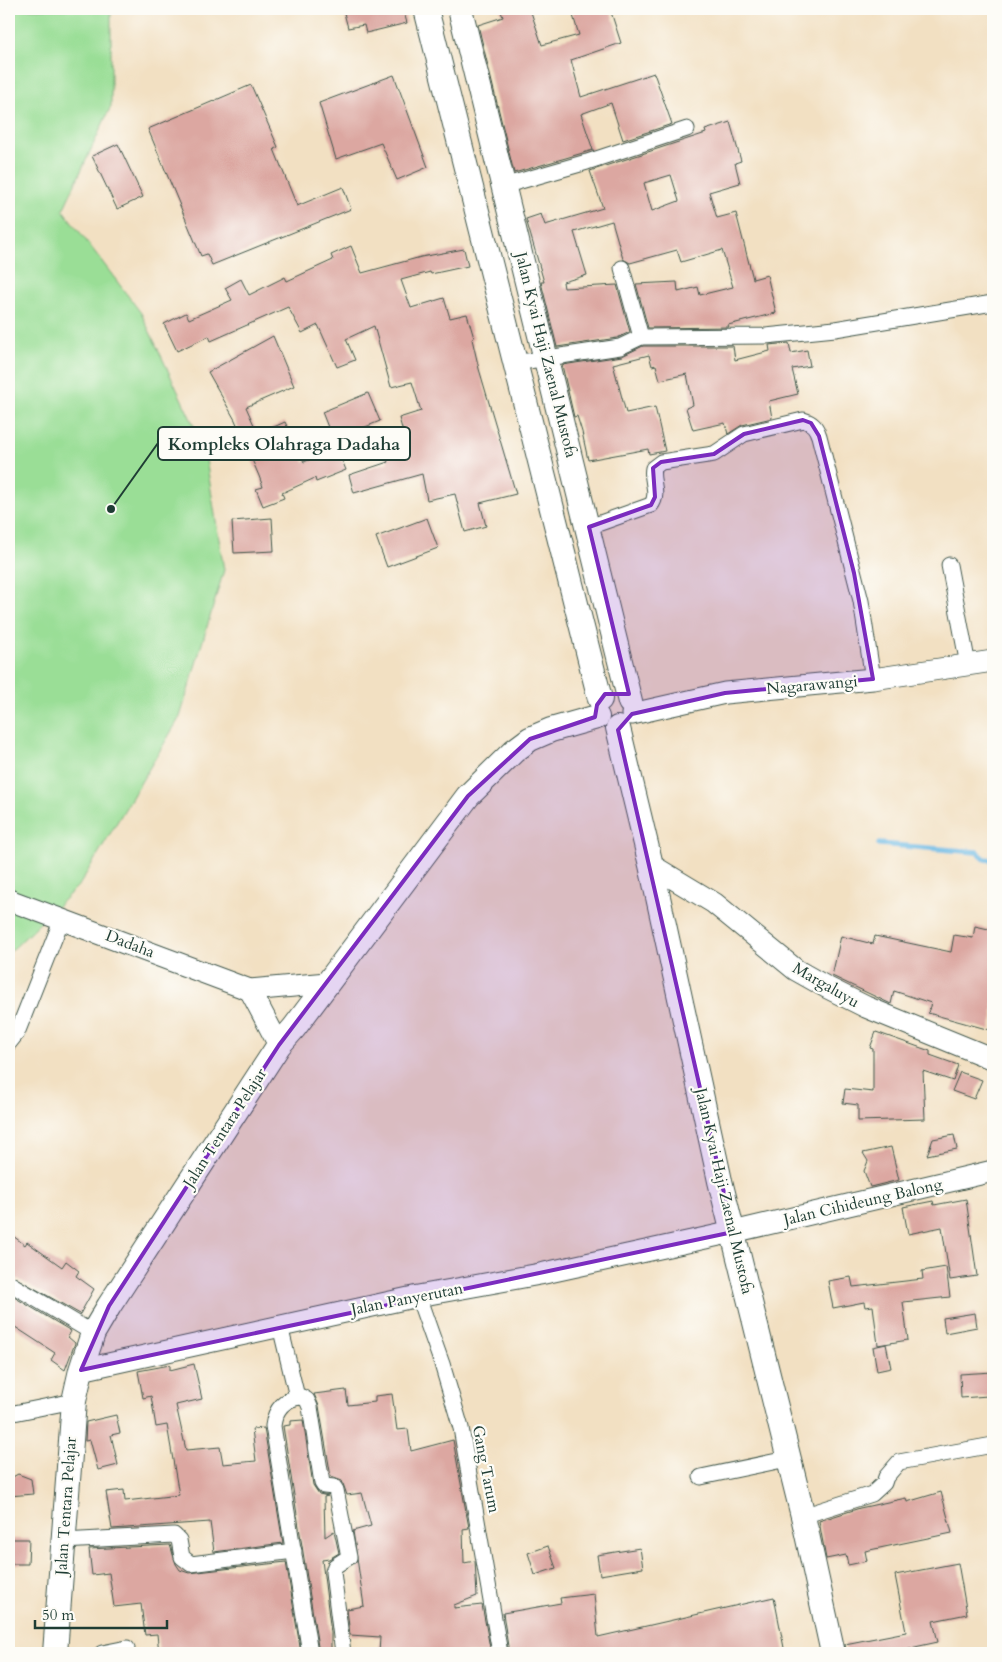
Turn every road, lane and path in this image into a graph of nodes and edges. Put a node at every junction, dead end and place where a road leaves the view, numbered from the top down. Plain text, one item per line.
1 (426, 9) edge
2 (460, 9) edge
3 (469, 49) junction
4 (438, 56) junction
5 (687, 129) dead end
6 (503, 186) junction
7 (622, 268) dead end
8 (993, 304) edge
9 (641, 337) junction
10 (547, 359) junction
11 (515, 363) junction
12 (589, 526) junction
13 (949, 565) dead end
14 (993, 661) edge
15 (968, 665) junction
16 (873, 679) junction
17 (615, 712) junction
18 (651, 865) junction
19 (9, 900) edge
20 (62, 919) junction
21 (327, 983) junction
22 (250, 990) junction
23 (9, 1043) edge
24 (279, 1045) junction
25 (993, 1059) edge
26 (993, 1171) edge
27 (734, 1232) junction
28 (9, 1283) edge
29 (418, 1296) junction
30 (280, 1326) junction
31 (94, 1333) junction
32 (81, 1370) junction
33 (297, 1397) junction
34 (74, 1401) junction
35 (9, 1414) edge
36 (993, 1445) edge
37 (787, 1459) junction
38 (701, 1477) dead end
39 (802, 1516) junction
40 (63, 1541) junction
41 (294, 1551) junction
42 (127, 1648) dead end
43 (55, 1653) edge
44 (102, 1653) edge
45 (310, 1653) edge
46 (344, 1653) edge
47 (500, 1653) edge
48 (833, 1653) edge

1 - 4 main road, Jalan Kyai Haji Zaenal Mustofa
2 - 3 main road, Jalan Kyai Haji Zaenal Mustofa
3 - 4 main road
3 - 6 main road, Jalan Kyai Haji Zaenal Mustofa
4 - 11 main road, Jalan Kyai Haji Zaenal Mustofa
5 - 6 street
6 - 10 main road, Jalan Kyai Haji Zaenal Mustofa
7 - 9 street
8 - 9 street
9 - 10 street
10 - 11 street
10 - 12 main road, Jalan Kyai Haji Zaenal Mustofa
11 - 17 main road, Jalan Kyai Haji Zaenal Mustofa
12 - 16 street
12 - 17 main road, Jalan Kyai Haji Zaenal Mustofa
13 - 15 street
14 - 15 street, Nagarawangi
15 - 16 street, Nagarawangi
16 - 17 street, Nagarawangi
17 - 18 main road, Jalan Kyai Haji Zaenal Mustofa
17 - 21 main road, Jalan Tentara Pelajar
18 - 25 street, Margaluyu
18 - 27 main road, Jalan Kyai Haji Zaenal Mustofa
19 - 20 street, Dadaha
20 - 22 street, Dadaha
20 - 23 street
21 - 22 street, Dadaha
21 - 24 main road, Jalan Tentara Pelajar
22 - 24 street
24 - 31 main road, Jalan Tentara Pelajar
26 - 27 street, Jalan Cihideung Balong
27 - 29 street, Jalan Panyerutan
27 - 37 main road, Jalan Kyai Haji Zaenal Mustofa
28 - 31 street
29 - 30 street, Jalan Panyerutan
29 - 47 street, Gang Tarum
30 - 32 street, Jalan Panyerutan
30 - 33 street
31 - 32 main road, Jalan Tentara Pelajar
32 - 34 main road, Jalan Tentara Pelajar
33 - 41 street
33 - 46 street
34 - 35 street
34 - 40 main road, Jalan Tentara Pelajar
36 - 39 street
37 - 38 street
37 - 39 main road, Jalan Kyai Haji Zaenal Mustofa
39 - 48 main road, Jalan Kyai Haji Zaenal Mustofa
40 - 41 street
40 - 43 main road, Jalan Tentara Pelajar
41 - 45 street
42 - 44 street

